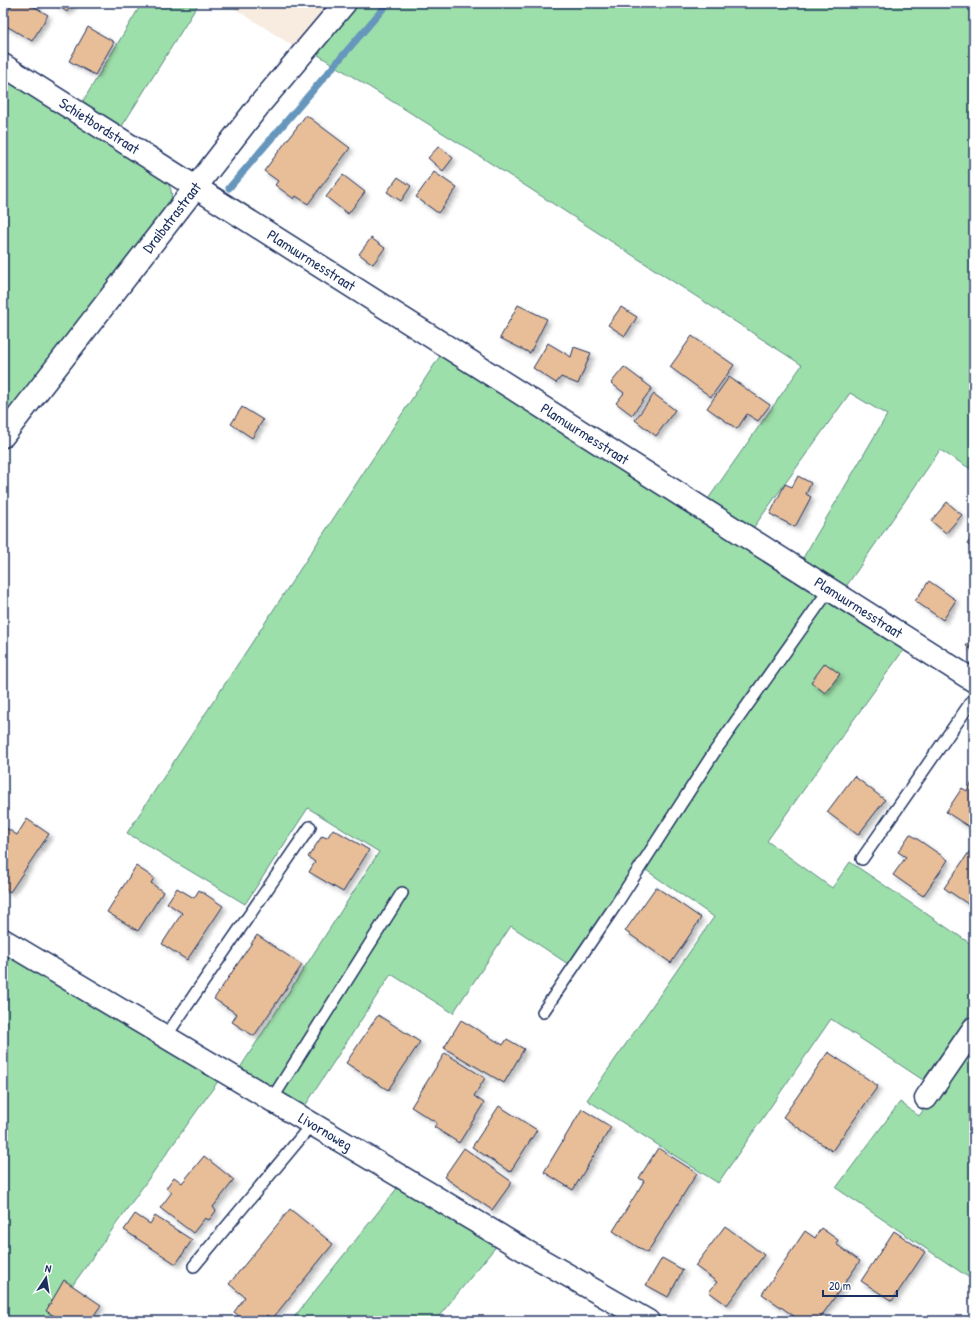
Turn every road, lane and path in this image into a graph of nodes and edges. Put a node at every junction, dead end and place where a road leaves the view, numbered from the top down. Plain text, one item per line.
1 (345, 3) edge
2 (3, 65) edge
3 (195, 188) junction
4 (3, 436) edge
5 (829, 590) junction
6 (974, 681) edge
7 (974, 698) edge
8 (310, 827) dead end
9 (862, 859) dead end
10 (402, 893) dead end
11 (3, 940) edge
12 (543, 1012) dead end
13 (974, 1028) edge
14 (166, 1036) junction
15 (926, 1098) dead end
16 (272, 1099) junction
17 (312, 1124) junction
18 (194, 1266) dead end
19 (648, 1321) edge

1 - 3 street, Draibatrastraat
2 - 3 street, Schietbordstraat
3 - 4 street, Draibatrastraat
3 - 5 street, Plamuurmesstraat
5 - 6 street, Plamuurmesstraat
5 - 12 lane
7 - 9 lane
8 - 14 lane
10 - 16 lane
11 - 14 street, Livornoweg
13 - 15 street
14 - 16 street, Livornoweg
16 - 17 street, Livornoweg
17 - 18 lane
17 - 19 street, Livornoweg

